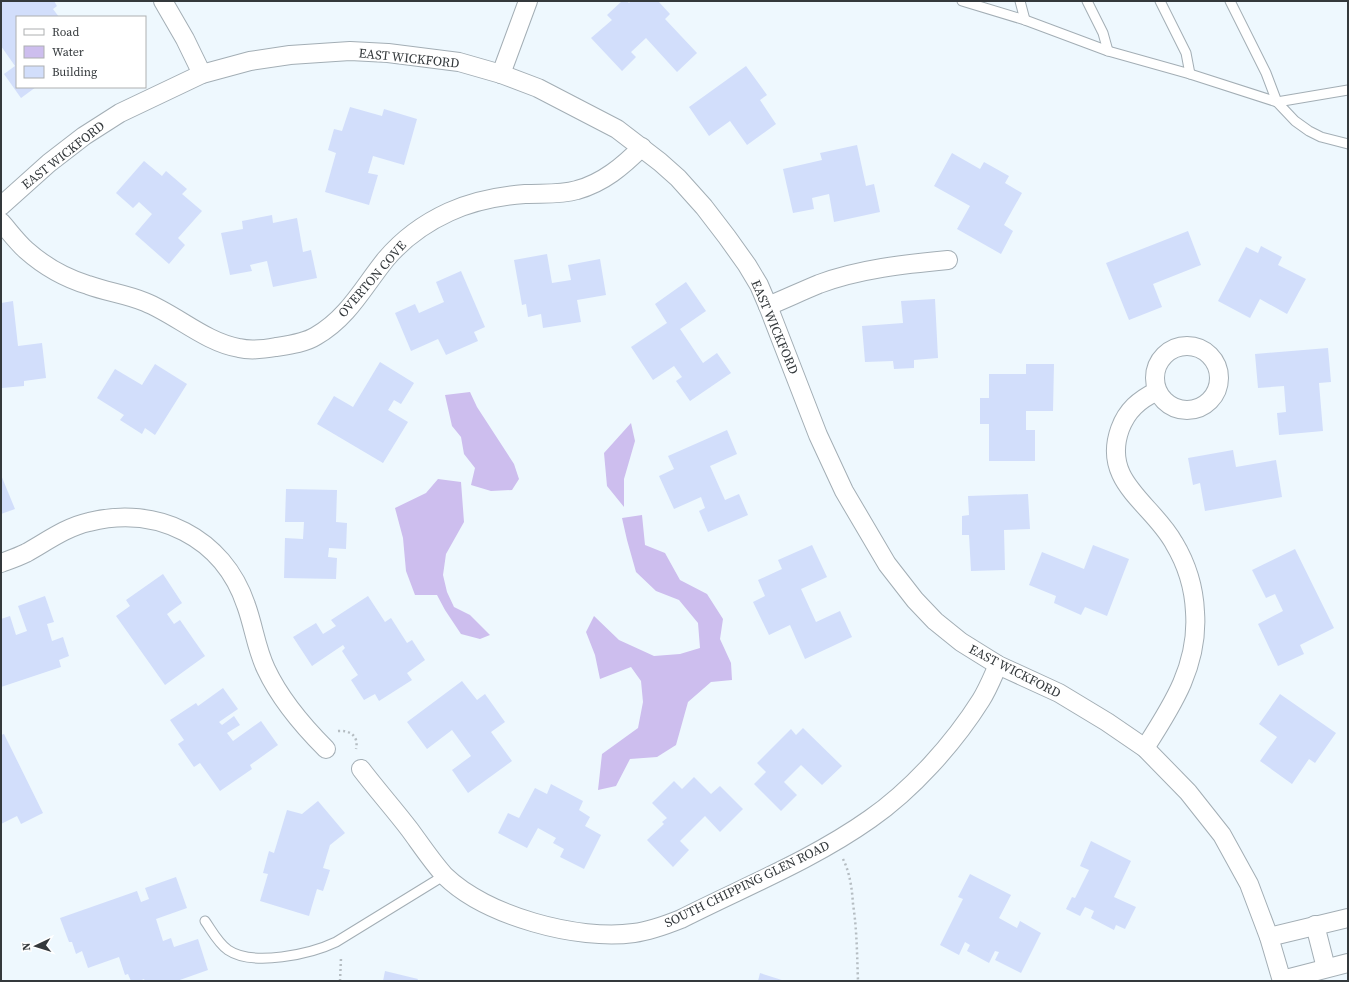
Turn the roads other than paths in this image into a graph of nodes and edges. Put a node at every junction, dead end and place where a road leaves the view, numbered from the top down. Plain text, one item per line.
1 (163, 1) edge
2 (528, 1) edge
3 (962, 1) edge
4 (1020, 1) edge
5 (1087, 1) edge
6 (1160, 1) edge
7 (1230, 1) edge
8 (1024, 20) junction
9 (1108, 50) junction
10 (202, 74) junction
11 (501, 74) junction
12 (1190, 74) junction
13 (1348, 90) edge
14 (1277, 102) junction
15 (1348, 144) edge
16 (642, 147) junction
17 (1, 206) edge
18 (1, 222) edge
19 (948, 260) dead end
20 (768, 306) junction
21 (1157, 391) dead end
22 (1, 563) edge
23 (998, 664) junction
24 (1145, 748) junction
25 (326, 749) dead end
26 (361, 769) dead end
27 (445, 875) junction
28 (1348, 918) edge
29 (205, 921) dead end
30 (1315, 925) junction
31 (1269, 937) junction
32 (1348, 963) edge
33 (1326, 968) junction
34 (1282, 981) edge

1 - 10 street
2 - 11 street
3 - 8 lane
4 - 8 lane
5 - 9 lane
6 - 12 lane
7 - 14 lane
8 - 9 lane
9 - 12 lane
10 - 11 street, EAST WICKFORD
10 - 17 street, EAST WICKFORD
11 - 16 street, EAST WICKFORD
12 - 14 lane
13 - 14 lane
14 - 15 lane
16 - 18 street, OVERTON COVE
16 - 20 street, EAST WICKFORD
19 - 20 street
20 - 23 street, EAST WICKFORD
21 - 24 street
22 - 25 street
23 - 24 street, EAST WICKFORD
23 - 27 street, SOUTH CHIPPING GLEN ROAD
24 - 31 street, EAST WICKFORD
26 - 27 street, SOUTH CHIPPING GLEN ROAD
27 - 29 lane
28 - 30 street
30 - 31 street
30 - 33 street
31 - 34 street, EAST WICKFORD
32 - 33 street, EAST WICKFORD
33 - 34 street, EAST WICKFORD

